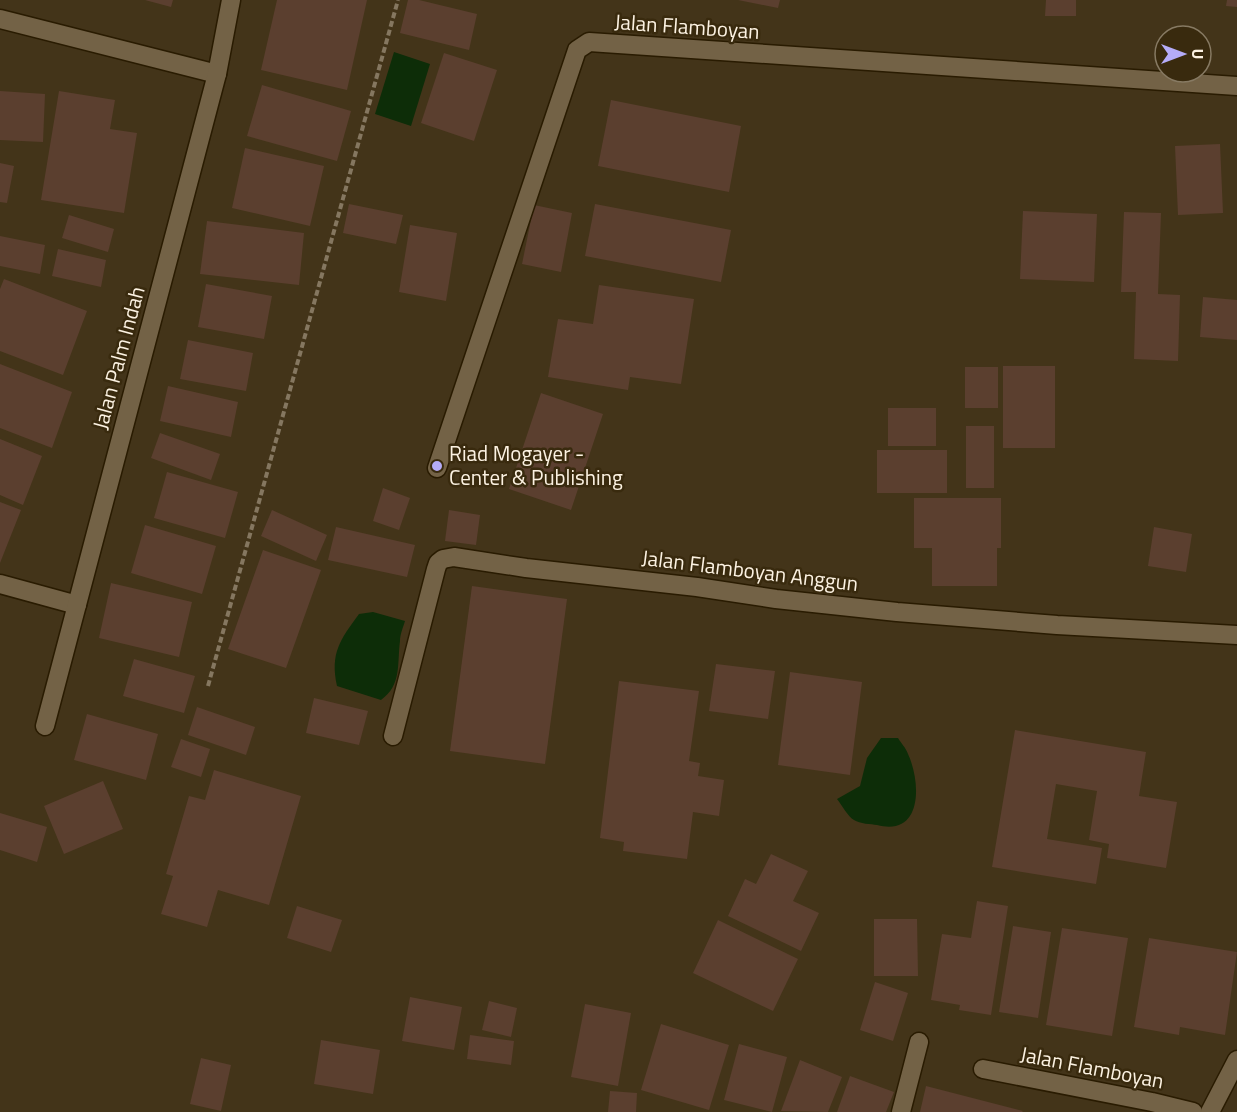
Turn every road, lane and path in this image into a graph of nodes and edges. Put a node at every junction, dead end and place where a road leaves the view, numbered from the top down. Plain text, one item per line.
1 (231, 0) edge
2 (398, 0) edge
3 (0, 19) edge
4 (217, 74) junction
5 (1237, 86) edge
6 (437, 468) dead end
7 (0, 584) edge
8 (77, 605) junction
9 (1237, 635) edge
10 (208, 686) dead end
11 (45, 726) dead end
12 (393, 736) dead end
13 (919, 1042) dead end
14 (1237, 1060) edge
15 (983, 1069) dead end
16 (902, 1112) edge
17 (1193, 1112) edge
18 (1210, 1112) edge

1 - 4 street, Jalan Palm Indah
2 - 10 path
3 - 4 street
4 - 8 street, Jalan Palm Indah
5 - 6 street, Jalan Flamboyan
7 - 8 street
8 - 11 street, Jalan Palm Indah
9 - 12 street, Jalan Flamboyan Anggun
13 - 16 street
14 - 18 street
15 - 17 street, Jalan Flamboyan

